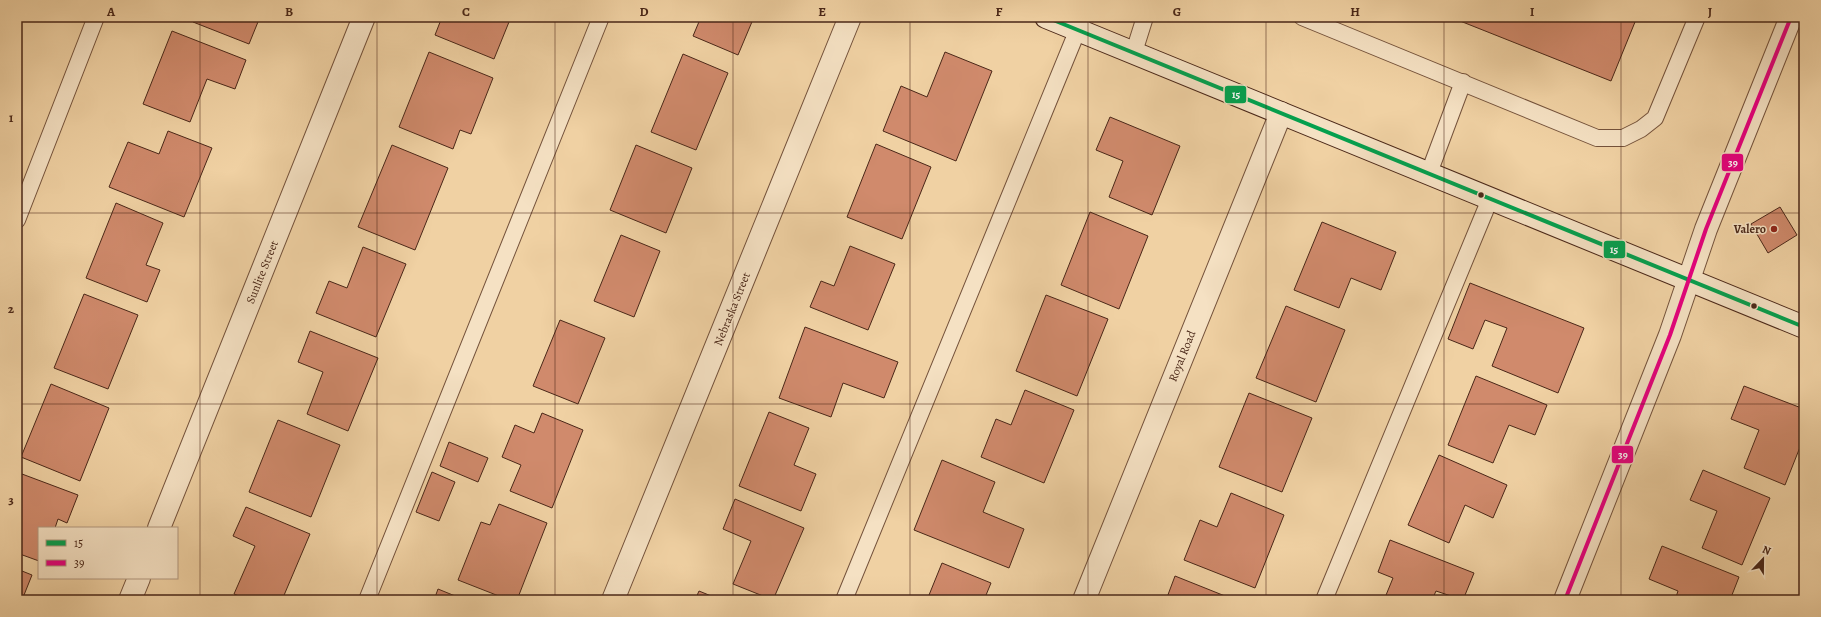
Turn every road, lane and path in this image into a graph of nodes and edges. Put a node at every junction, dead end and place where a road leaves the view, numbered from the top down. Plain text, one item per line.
1 (96, 17) edge
2 (364, 17) edge
3 (601, 17) edge
4 (850, 17) edge
5 (1046, 17) edge
6 (1145, 17) edge
7 (1302, 17) edge
8 (1697, 17) edge
9 (1791, 17) edge
10 (1081, 24) edge
11 (1134, 52) junction
12 (1463, 82) junction
13 (1281, 113) junction
14 (1429, 173) junction
15 (1490, 199) junction
16 (17, 220) edge
17 (1688, 279) junction
18 (1804, 327) edge
19 (159, 527) edge
20 (139, 579) edge
21 (130, 600) edge
22 (367, 600) edge
23 (613, 600) edge
24 (844, 600) edge
25 (1084, 600) edge
26 (1324, 600) edge
27 (1565, 600) edge

1 - 16 lane
2 - 19 street, Sunlite Street
3 - 22 lane
4 - 23 street, Nebraska Street
5 - 10 street
6 - 11 lane
7 - 12 lane
8 - 12 lane
9 - 17 street
10 - 11 street
10 - 24 lane
11 - 13 street
12 - 14 lane
13 - 14 street
13 - 25 street, Royal Road
14 - 15 street
15 - 17 street
15 - 26 lane
17 - 18 street
17 - 27 street
20 - 21 street

